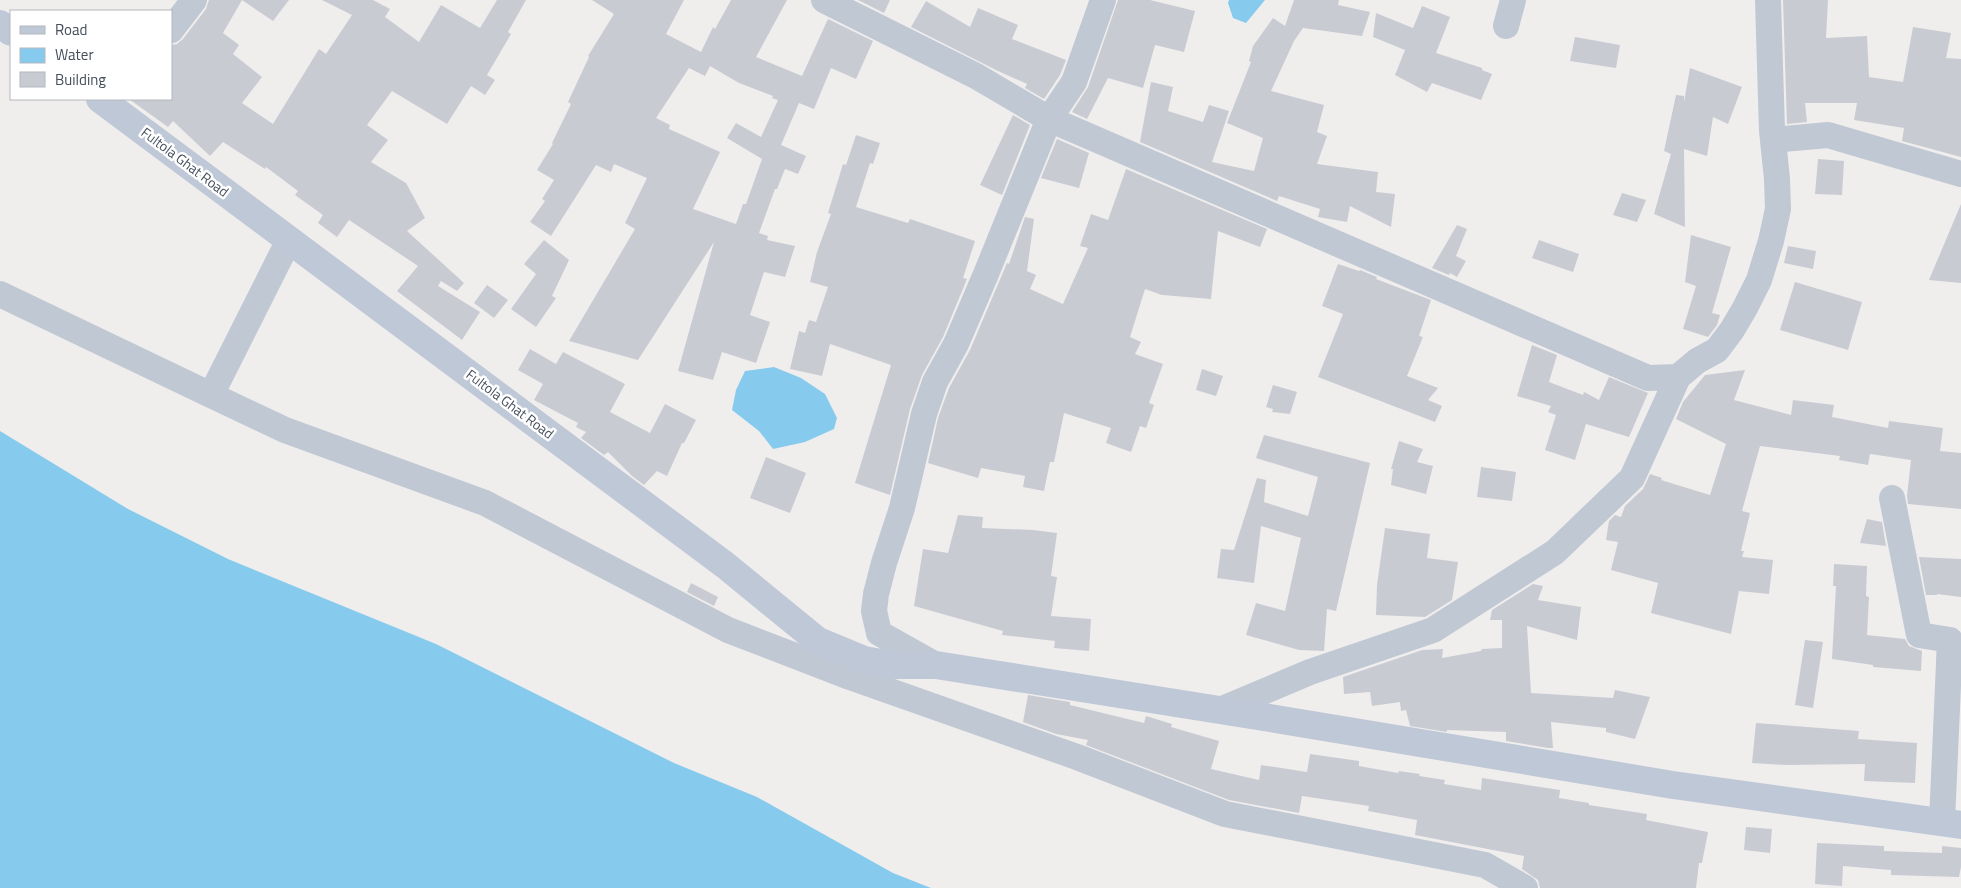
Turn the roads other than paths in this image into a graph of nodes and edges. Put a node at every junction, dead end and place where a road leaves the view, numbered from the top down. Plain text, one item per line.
1 (194, 0) edge
2 (824, 0) edge
3 (1103, 0) edge
4 (1513, 0) edge
5 (1768, 0) edge
6 (1506, 26) dead end
7 (172, 29) edge
8 (110, 102) edge
9 (1049, 119) junction
10 (1773, 140) junction
11 (1961, 174) edge
12 (289, 240) junction
13 (0, 294) edge
14 (1678, 377) junction
15 (211, 395) junction
16 (1892, 498) dead end
17 (936, 665) junction
18 (1220, 710) junction
19 (1951, 823) edge
20 (1525, 888) edge

1 - 7 street
2 - 9 street
3 - 9 street
4 - 6 street
5 - 10 street
8 - 12 street, Fultola Ghat Road
9 - 14 street
9 - 17 street
10 - 11 street
10 - 14 street
12 - 15 street
12 - 17 street, Fultola Ghat Road
13 - 15 street
14 - 18 street
15 - 20 street
16 - 19 street
17 - 18 street, Fultola Ghat Road
18 - 19 street, Fultola Ghat Road

